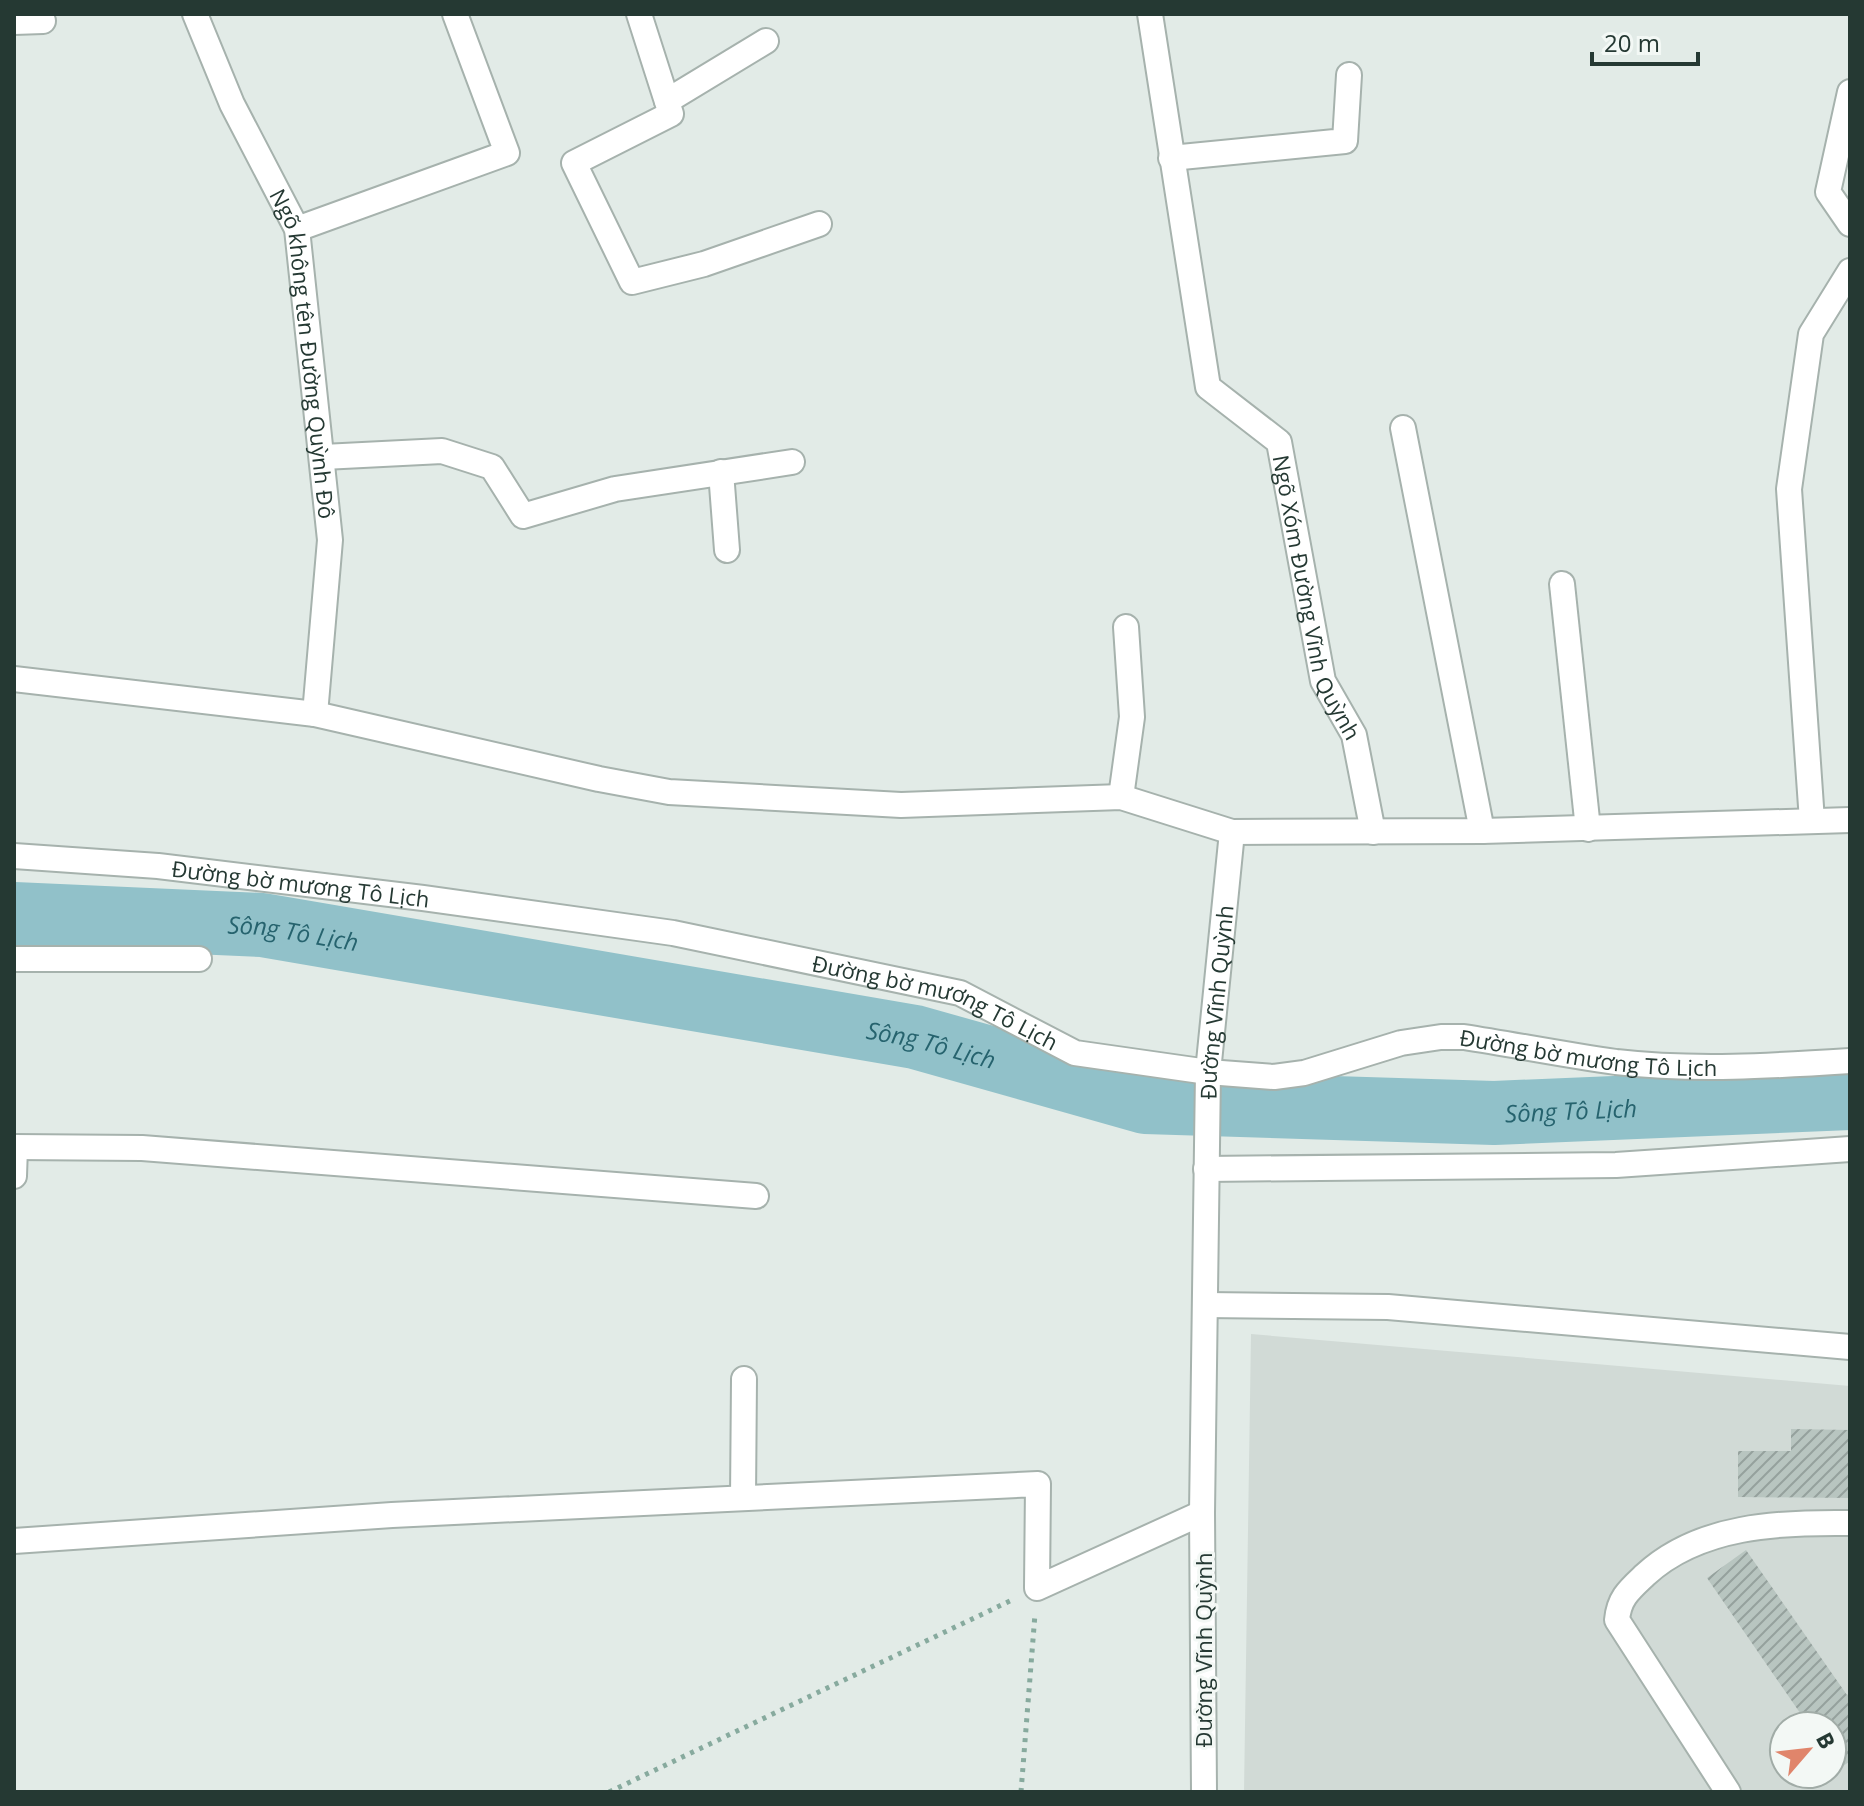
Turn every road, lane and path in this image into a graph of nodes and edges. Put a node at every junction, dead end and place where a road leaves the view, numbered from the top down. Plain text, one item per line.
1 (195, 14) edge
2 (455, 14) edge
3 (639, 14) edge
4 (1150, 14) edge
5 (43, 21) dead end
6 (14, 22) edge
7 (766, 41) dead end
8 (1349, 75) dead end
9 (1850, 92) edge
10 (667, 101) junction
11 (1171, 158) junction
12 (819, 224) dead end
13 (1850, 224) edge
14 (297, 229) junction
15 (1850, 271) edge
16 (1403, 428) dead end
17 (323, 457) junction
18 (792, 462) dead end
19 (721, 472) junction
20 (727, 550) dead end
21 (1562, 584) dead end
22 (1126, 627) dead end
23 (14, 679) edge
24 (315, 714) junction
25 (1121, 797) junction
26 (1850, 820) edge
27 (1812, 821) junction
28 (1588, 829) junction
29 (1482, 831) junction
30 (1232, 832) junction
31 (1373, 832) junction
32 (14, 856) edge
33 (14, 959) edge
34 (199, 959) dead end
35 (1850, 1061) edge
36 (1208, 1080) junction
37 (14, 1147) edge
38 (1850, 1149) edge
39 (1206, 1160) junction
40 (14, 1176) edge
41 (756, 1196) dead end
42 (1205, 1305) junction
43 (1850, 1347) edge
44 (744, 1379) dead end
45 (743, 1498) junction
46 (1202, 1513) junction
47 (1850, 1523) edge
48 (14, 1541) edge
49 (1037, 1588) junction
50 (609, 1792) edge
51 (1021, 1792) edge
52 (1204, 1792) edge
53 (1728, 1792) edge

1 - 14 street, Ngõ không tên Đường Quỳnh Đô
2 - 14 street
3 - 10 street
4 - 11 street, Ngõ Xóm Đường Vĩnh Quỳnh
5 - 6 street
7 - 10 street
8 - 11 street
9 - 13 street
10 - 12 street
11 - 31 street, Ngõ Xóm Đường Vĩnh Quỳnh
14 - 17 street, Ngõ không tên Đường Quỳnh Đô
15 - 27 street
16 - 29 street
17 - 19 street
17 - 24 street, Ngõ không tên Đường Quỳnh Đô
18 - 19 street
19 - 20 street
21 - 28 street
22 - 25 street
23 - 24 street
24 - 25 street
25 - 30 street
26 - 27 street
27 - 28 street
28 - 29 street
29 - 31 street
30 - 31 street
30 - 36 street, Đường Vĩnh Quỳnh
32 - 36 street, Đường bờ mương Tô Lịch
33 - 34 street
35 - 36 street, Đường bờ mương Tô Lịch
36 - 39 street, Đường Vĩnh Quỳnh
37 - 40 street
37 - 41 street
38 - 39 street
39 - 42 street, Đường Vĩnh Quỳnh
42 - 43 street
42 - 46 street, Đường Vĩnh Quỳnh
44 - 45 street
45 - 48 street
45 - 49 street
46 - 49 street
46 - 52 street, Đường Vĩnh Quỳnh
47 - 53 street
49 - 50 path
49 - 51 path

